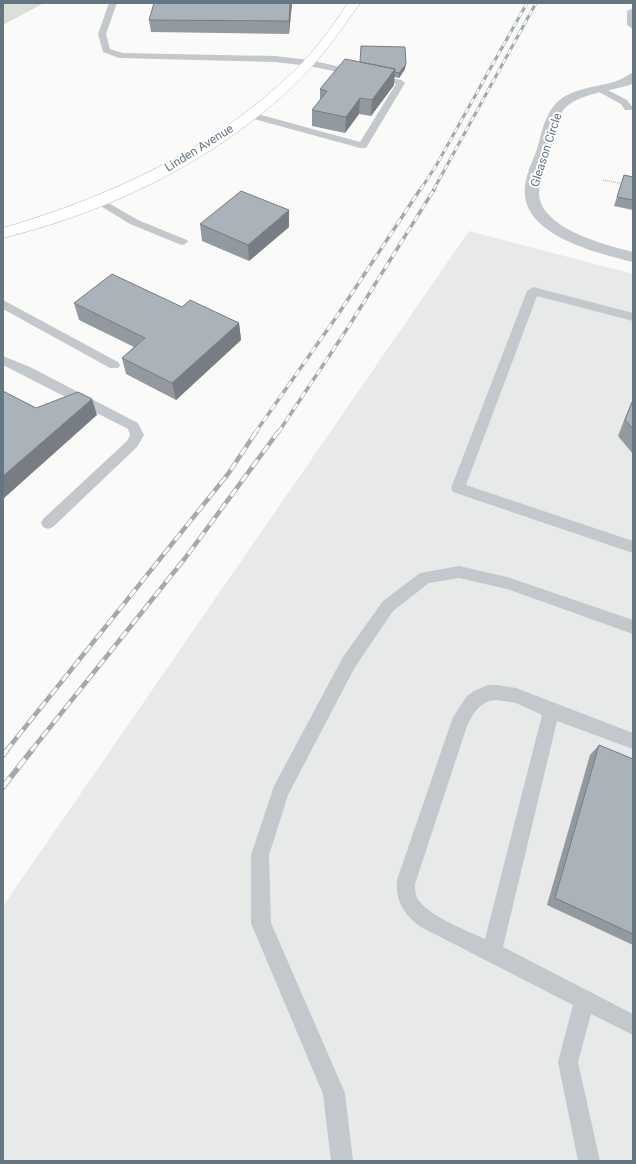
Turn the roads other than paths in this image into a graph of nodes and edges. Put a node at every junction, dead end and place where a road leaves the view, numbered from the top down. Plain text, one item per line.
1 (113, 3) edge
2 (354, 3) edge
3 (633, 11) edge
4 (633, 25) edge
5 (309, 63) junction
6 (633, 77) edge
7 (602, 90) junction
8 (628, 108) dead end
9 (250, 115) junction
10 (100, 201) junction
11 (3, 233) edge
12 (183, 242) dead end
13 (633, 257) edge
14 (3, 304) edge
15 (633, 317) edge
16 (3, 360) edge
17 (114, 365) dead end
18 (48, 523) dead end
19 (633, 547) edge
20 (633, 627) edge
21 (551, 711) junction
22 (633, 741) edge
23 (492, 952) junction
24 (584, 1000) junction
25 (633, 1026) edge
26 (342, 1161) edge
27 (589, 1161) edge

1 - 5 lane
2 - 5 main road, Linden Avenue
3 - 4 street
5 - 9 main road, Linden Avenue
5 - 9 lane
6 - 7 street, Gleason Circle
7 - 8 lane
7 - 13 street, Gleason Circle
9 - 10 main road, Linden Avenue
10 - 11 main road, Linden Avenue
10 - 12 lane
14 - 17 lane
15 - 19 lane
16 - 18 lane
20 - 26 lane
21 - 22 lane
21 - 23 lane
21 - 23 lane
23 - 24 lane
24 - 25 lane
24 - 27 lane

